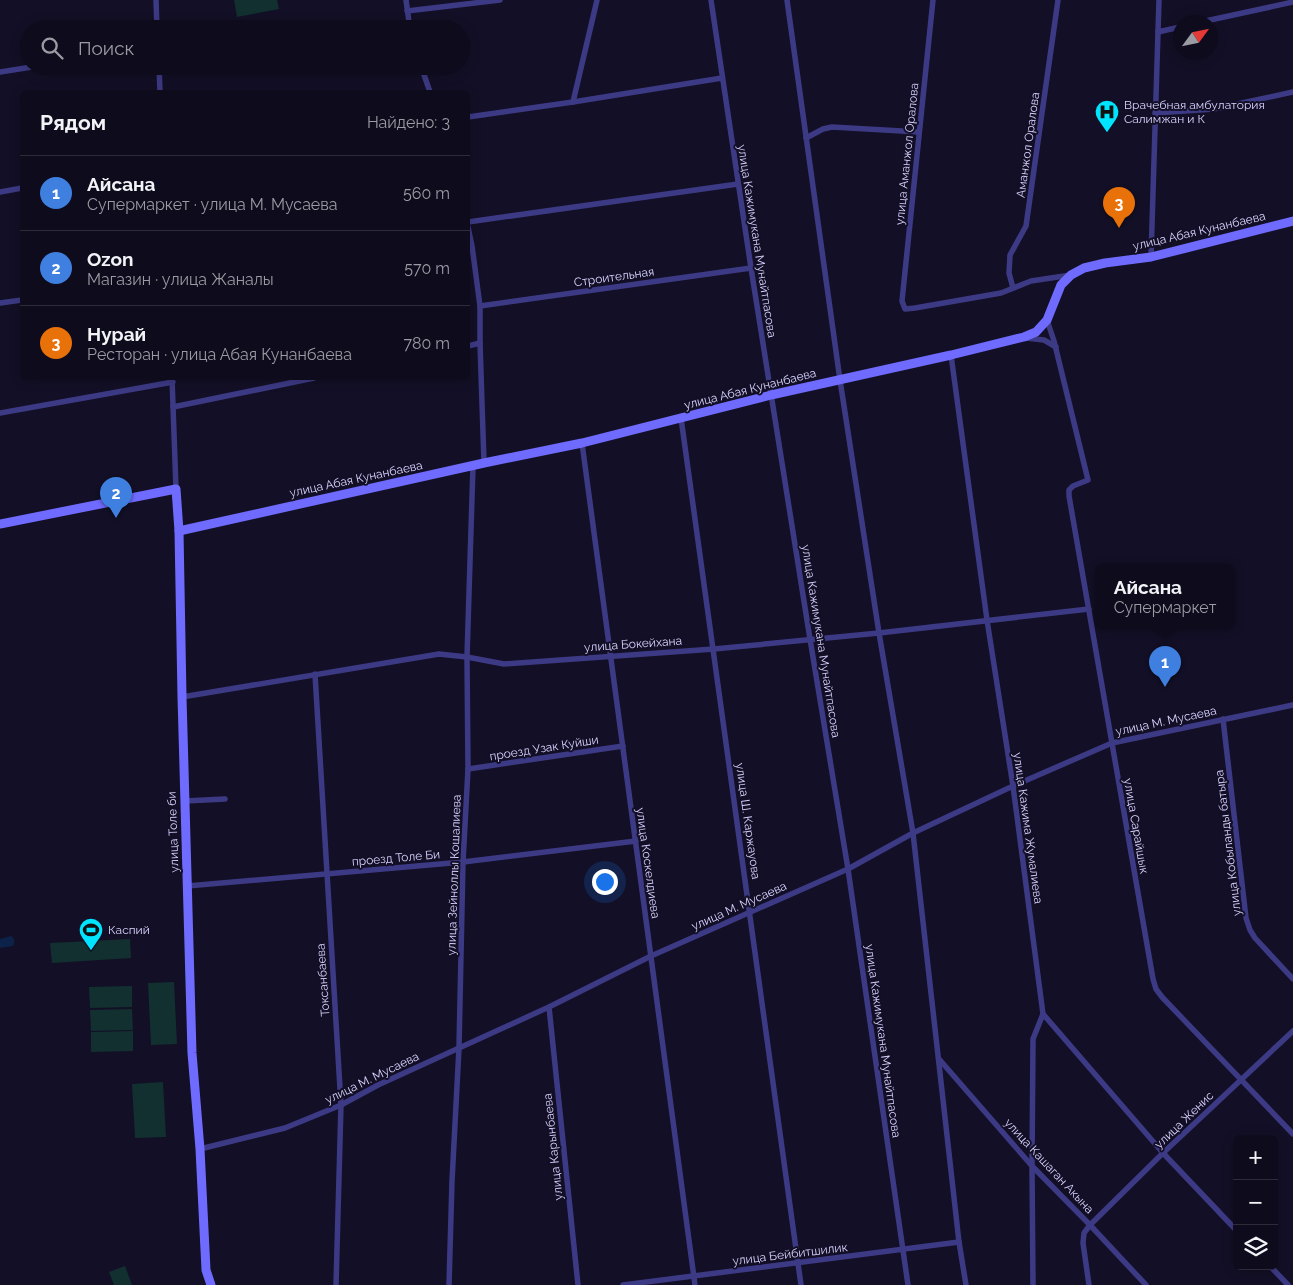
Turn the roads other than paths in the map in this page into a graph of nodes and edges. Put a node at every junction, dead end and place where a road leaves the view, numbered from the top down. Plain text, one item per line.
1 (156, 0) edge
2 (406, 0) edge
3 (500, 0) edge
4 (597, 0) edge
5 (711, 0) edge
6 (786, 0) edge
7 (933, 0) edge
8 (1058, 0) edge
9 (1159, 0) edge
10 (1293, 2) edge
11 (407, 11) junction
12 (1218, 18) edge
13 (157, 20) edge
14 (408, 20) edge
15 (1173, 29) edge
16 (1158, 32) junction
17 (20, 69) edge
18 (0, 72) edge
19 (159, 75) edge
20 (424, 75) edge
21 (722, 78) junction
22 (160, 90) edge
23 (429, 90) edge
24 (1293, 92) edge
25 (573, 102) junction
26 (1155, 113) junction
27 (470, 117) edge
28 (919, 132) junction
29 (806, 138) junction
30 (738, 184) junction
31 (20, 188) edge
32 (0, 192) edge
33 (1293, 221) edge
34 (470, 222) edge
35 (470, 246) edge
36 (1151, 257) junction
37 (751, 268) junction
38 (1070, 275) junction
39 (1013, 288) junction
40 (20, 300) edge
41 (0, 303) edge
42 (480, 306) junction
43 (1047, 320) junction
44 (1024, 338) junction
45 (480, 343) junction
46 (470, 346) edge
47 (1056, 347) junction
48 (951, 356) junction
49 (172, 380) edge
50 (304, 380) edge
51 (840, 380) junction
52 (771, 395) junction
53 (173, 407) junction
54 (0, 413) edge
55 (681, 418) junction
56 (582, 443) junction
57 (484, 463) junction
58 (473, 466) junction
59 (176, 490) junction
60 (0, 524) edge
61 (179, 531) junction
62 (1089, 608) junction
63 (987, 620) junction
64 (879, 633) junction
65 (810, 639) junction
66 (714, 649) junction
67 (610, 655) junction
68 (467, 657) junction
69 (315, 674) junction
70 (182, 697) junction
71 (1293, 704) edge
72 (1223, 719) junction
73 (1112, 743) junction
74 (623, 746) junction
75 (468, 769) junction
76 (1013, 786) junction
77 (225, 799) dead end
78 (185, 800) junction
79 (913, 832) junction
80 (636, 841) junction
81 (463, 862) junction
82 (848, 869) junction
83 (327, 874) junction
84 (187, 886) junction
85 (750, 912) junction
86 (651, 956) junction
87 (1293, 979) edge
88 (549, 1007) junction
89 (1042, 1014) junction
90 (1293, 1030) edge
91 (459, 1048) junction
92 (939, 1059) junction
93 (1241, 1080) junction
94 (341, 1105) junction
95 (1293, 1134) edge
96 (200, 1149) junction
97 (1163, 1153) junction
98 (1032, 1166) junction
99 (1090, 1225) junction
100 (1233, 1227) edge
101 (959, 1242) junction
102 (903, 1249) junction
103 (798, 1263) junction
104 (1274, 1270) edge
105 (693, 1276) junction
106 (211, 1285) edge
107 (336, 1285) edge
108 (449, 1285) edge
109 (578, 1285) edge
110 (624, 1285) edge
111 (695, 1285) edge
112 (801, 1285) edge
113 (908, 1285) edge
114 (966, 1285) edge
115 (1033, 1285) edge
116 (1089, 1285) edge
117 (1146, 1285) edge
118 (1288, 1285) edge

1 - 13 street
2 - 11 street
3 - 11 street
4 - 25 street
5 - 21 street, улица Кажимукана Мунайтпасова
6 - 29 street
7 - 28 street, улица Аманжол Оралова
8 - 39 street, Аманжол Оралова
9 - 16 street
10 - 12 street
11 - 14 street
15 - 16 street
16 - 26 street
17 - 18 street
19 - 22 street
20 - 23 street
21 - 25 street
21 - 30 street, улица Кажимукана Мунайтпасова
24 - 26 street
25 - 27 street
26 - 36 street
28 - 29 street
28 - 39 street, улица Аманжол Оралова
29 - 51 street
30 - 34 street
30 - 37 street, улица Кажимукана Мунайтпасова
31 - 32 street
33 - 36 street, улица Абая Кунанбаева
35 - 42 street
36 - 38 street, улица Абая Кунанбаева
37 - 42 street, Строительная
37 - 52 street, улица Кажимукана Мунайтпасова
38 - 39 street
38 - 43 street, улица Абая Кунанбаева
40 - 41 street
42 - 45 street
43 - 44 street, улица Абая Кунанбаева
43 - 47 street
44 - 47 street
44 - 48 street, улица Абая Кунанбаева
45 - 46 street
45 - 57 street
47 - 62 street, улица Сарайшык
48 - 51 street, улица Абая Кунанбаева
48 - 63 street, улица Кажима Жумалиева
49 - 53 street, улица Толе би
49 - 54 street
50 - 53 street
51 - 52 street, улица Абая Кунанбаева
51 - 64 street
52 - 55 street, улица Абая Кунанбаева
52 - 65 street, улица Кажимукана Мунайтпасова
53 - 59 street, улица Толе би
55 - 56 street, улица Абая Кунанбаева
55 - 66 street, улица Ш. Каржауова
56 - 57 street, улица Абая Кунанбаева
56 - 67 street, улица Коскелдиева
57 - 58 street, улица Абая Кунанбаева
58 - 61 street, улица Абая Кунанбаева
58 - 68 street, улица Зейноллы Кошалиева
59 - 60 street
59 - 61 street, улица Толе би
61 - 70 street, улица Толе би
62 - 63 street, улица Бокейхана
62 - 73 street, улица Сарайшык
63 - 64 street, улица Бокейхана
63 - 76 street, улица Кажима Жумалиева
64 - 65 street, улица Бокейхана
64 - 79 street
65 - 66 street, улица Бокейхана
65 - 82 street, улица Кажимукана Мунайтпасова
66 - 67 street, улица Бокейхана
66 - 85 street, улица Ш. Каржауова
67 - 68 street, улица Бокейхана
67 - 74 street, улица Коскелдиева
68 - 69 street, улица Бокейхана
68 - 75 street, улица Зейноллы Кошалиева
69 - 70 street, улица Бокейхана
69 - 83 street, Токсанбаева
70 - 78 street, улица Толе би
71 - 72 street, улица М. Мусаева
72 - 73 street, улица М. Мусаева
72 - 87 street, улица Кобыланды батыра
73 - 76 street, улица М. Мусаева
73 - 93 street, улица Сарайшык
74 - 75 street, проезд Узак Куйши
74 - 80 street, улица Коскелдиева
75 - 81 street, улица Зейноллы Кошалиева
76 - 79 street, улица М. Мусаева
76 - 89 street, улица Кажима Жумалиева
77 - 78 street
78 - 84 street, улица Толе би
79 - 82 street, улица М. Мусаева
79 - 92 street
80 - 81 street, проезд Толе Би
80 - 86 street, улица Коскелдиева
81 - 83 street, проезд Толе Би
81 - 91 street, улица Зейноллы Кошалиева
82 - 85 street, улица М. Мусаева
82 - 102 street, улица Кажимукана Мунайтпасова
83 - 84 street, проезд Толе Би
83 - 94 street, Токсанбаева
84 - 96 street, улица Толе би
85 - 86 street, улица М. Мусаева
85 - 103 street, улица Ш. Каржауова
86 - 88 street, улица М. Мусаева
86 - 105 street, улица Коскелдиева
88 - 91 street, улица М. Мусаева
88 - 109 street, улица Карынбаева
89 - 97 street
89 - 98 street
90 - 93 street, улица Женис
91 - 94 street, улица М. Мусаева
91 - 108 street, улица Зейноллы Кошалиева
92 - 98 street, улица Кашаган Акына
92 - 101 street
93 - 95 street, улица Сарайшык
93 - 97 street, улица Женис
94 - 96 street, улица М. Мусаева
94 - 107 street, Токсанбаева
96 - 106 street, улица Толе би
97 - 99 street, улица Женис
97 - 100 street
98 - 99 street, улица Кашаган Акына
98 - 115 street
99 - 116 street
99 - 117 street, улица Кашаган Акына
101 - 102 street, улица Бейбитшилик
101 - 114 street
102 - 103 street, улица Бейбитшилик
102 - 113 street, улица Кажимукана Мунайтпасова
103 - 105 street, улица Бейбитшилик
103 - 112 street, улица Ш. Каржауова
104 - 118 street
105 - 110 street, улица Бейбитшилик
105 - 111 street, улица Коскелдиева

